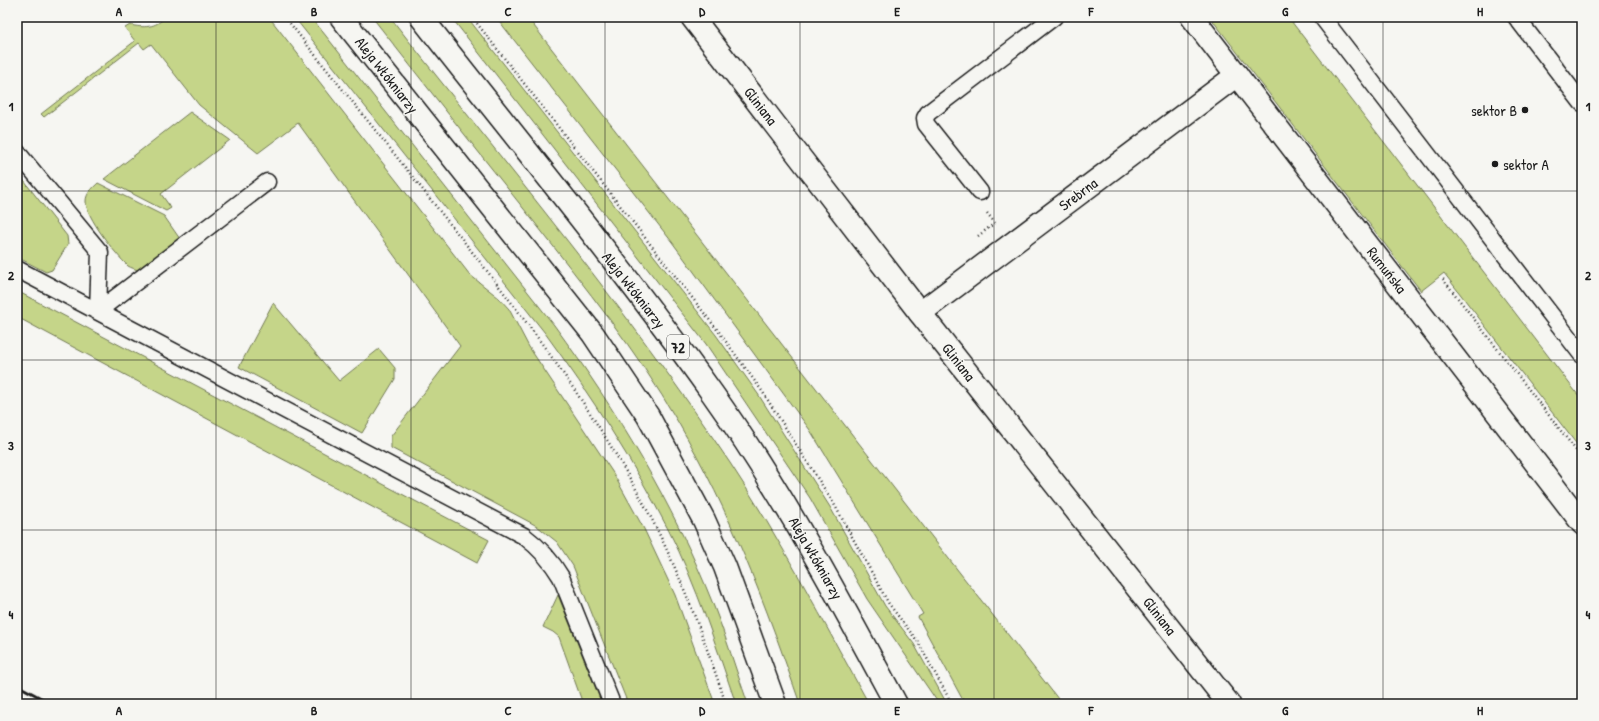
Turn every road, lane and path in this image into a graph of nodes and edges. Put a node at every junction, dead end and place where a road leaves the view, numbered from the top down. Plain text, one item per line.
1 (285, 17) edge
2 (341, 17) edge
3 (421, 17) edge
4 (472, 17) edge
5 (692, 17) edge
6 (1054, 17) edge
7 (1192, 17) edge
8 (1322, 17) edge
9 (1516, 17) edge
10 (1237, 75) junction
11 (1582, 103) edge
12 (17, 152) edge
13 (267, 182) dead end
14 (980, 192) dead end
15 (17, 268) edge
16 (1443, 279) dead end
17 (98, 311) junction
18 (920, 312) junction
19 (1582, 355) edge
20 (1582, 458) edge
21 (1582, 524) edge
22 (612, 704) edge
23 (726, 704) edge
24 (775, 704) edge
25 (896, 704) edge
26 (952, 704) edge
27 (1229, 704) edge

1 - 23 path
2 - 24 street, Aleja Włókniarzy
3 - 25 street, Aleja Włókniarzy / 72
4 - 26 path
5 - 18 street, Gliniana
6 - 14 lane
7 - 10 street, Rumuńska
8 - 19 lane
9 - 11 lane
10 - 18 street, Srebrna
10 - 21 street, Rumuńska
12 - 17 lane
13 - 17 lane
15 - 17 lane
16 - 20 path
17 - 22 lane
18 - 27 street, Gliniana

